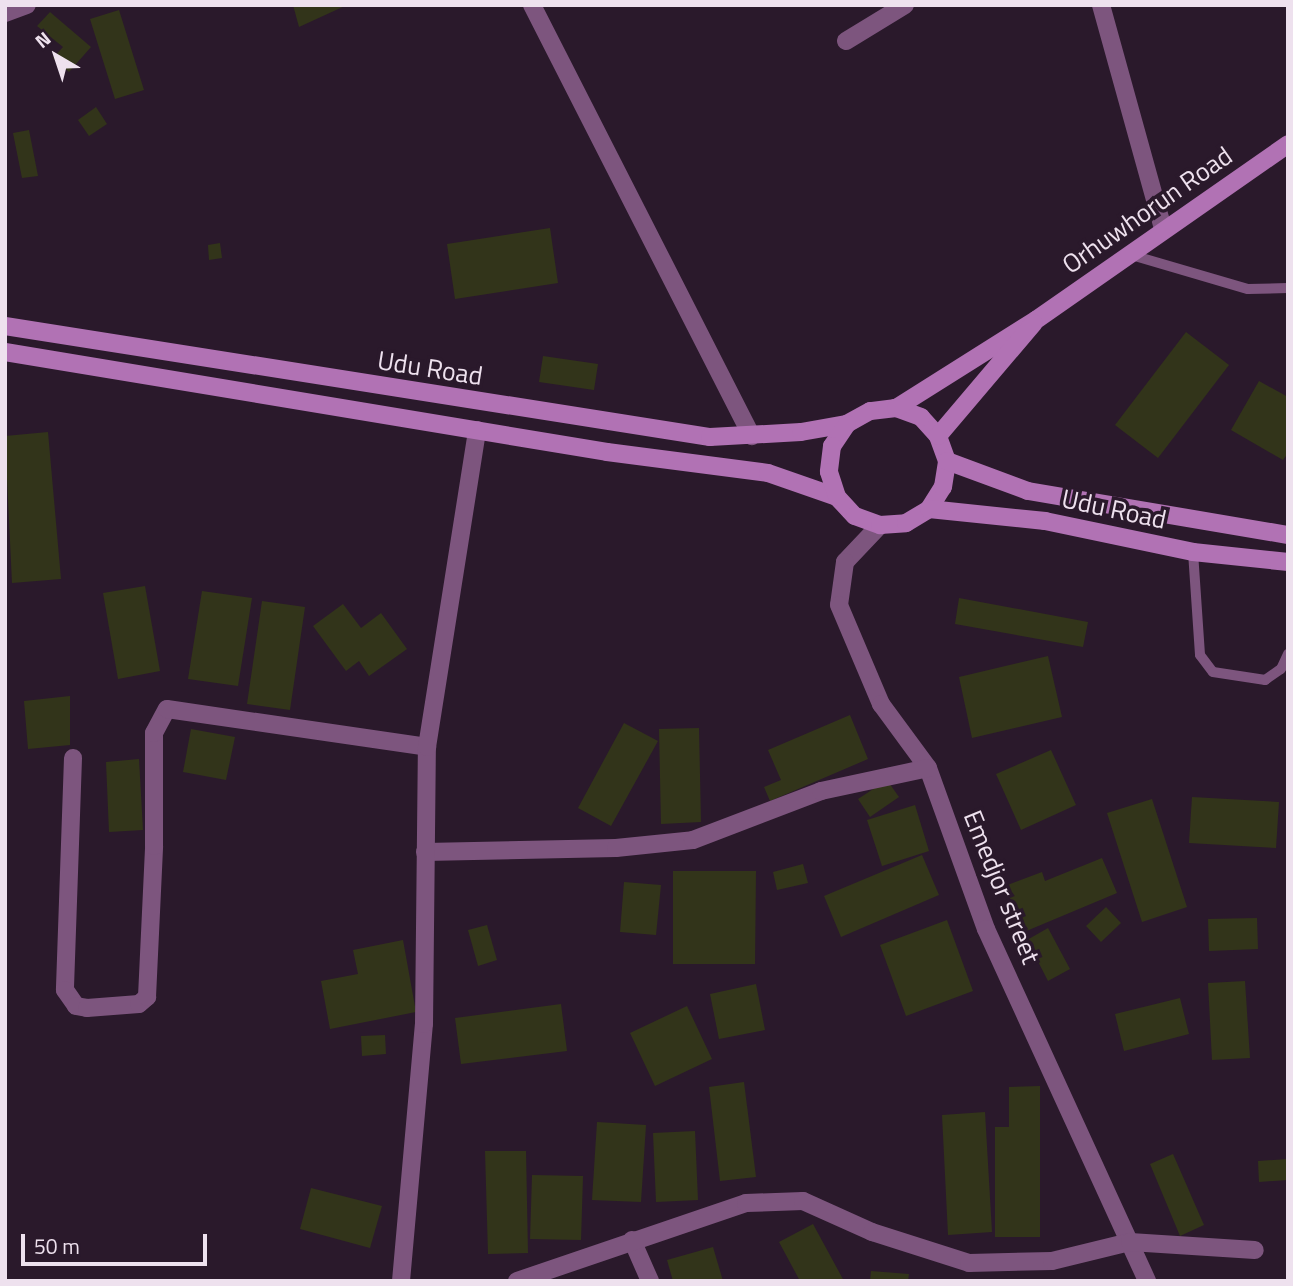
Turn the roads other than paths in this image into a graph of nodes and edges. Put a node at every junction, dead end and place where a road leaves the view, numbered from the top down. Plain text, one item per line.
1 (27, 5) edge
2 (532, 5) edge
3 (905, 5) edge
4 (1101, 5) edge
5 (5, 13) edge
6 (846, 41) dead end
7 (1288, 144) edge
8 (1163, 229) junction
9 (1127, 254) junction
10 (1288, 288) edge
11 (1036, 320) junction
12 (5, 326) edge
13 (5, 352) edge
14 (896, 408) junction
15 (847, 424) junction
16 (477, 430) junction
17 (752, 436) junction
18 (938, 436) junction
19 (947, 461) junction
20 (837, 497) junction
21 (929, 509) junction
22 (880, 525) junction
23 (1288, 535) edge
24 (1193, 552) junction
25 (1288, 562) edge
26 (1288, 654) edge
27 (427, 747) junction
28 (74, 758) dead end
29 (928, 768) junction
30 (425, 852) junction
31 (632, 1240) junction
32 (1130, 1242) junction
33 (1255, 1250) dead end
34 (401, 1281) edge
35 (516, 1281) edge
36 (650, 1281) edge
37 (1147, 1281) edge

1 - 5 street
2 - 17 street
3 - 6 street
4 - 8 street
7 - 8 main road, Orhuwhorun Road
8 - 9 main road, Orhuwhorun Road
9 - 10 lane
9 - 11 main road, Orhuwhorun Road
11 - 14 main road, Orhuwhorun Road
11 - 18 main road, Orhuwhorun Road
12 - 17 main road, Udu Road
13 - 16 main road, Udu Road
14 - 15 main road
14 - 18 main road
15 - 17 main road, Udu Road
15 - 20 main road
16 - 20 main road, Udu Road
16 - 27 street
18 - 19 main road
19 - 21 main road
19 - 23 main road, Udu Road
20 - 22 main road
21 - 22 main road
21 - 24 main road, Udu Road
22 - 29 street, Emedjor street
24 - 25 main road, Udu Road
24 - 26 lane
27 - 28 street
27 - 30 street
29 - 30 street
29 - 32 street, Emedjor street
30 - 34 street
31 - 32 street
31 - 35 street
31 - 36 street
32 - 33 street
32 - 37 street, Emedjor street

